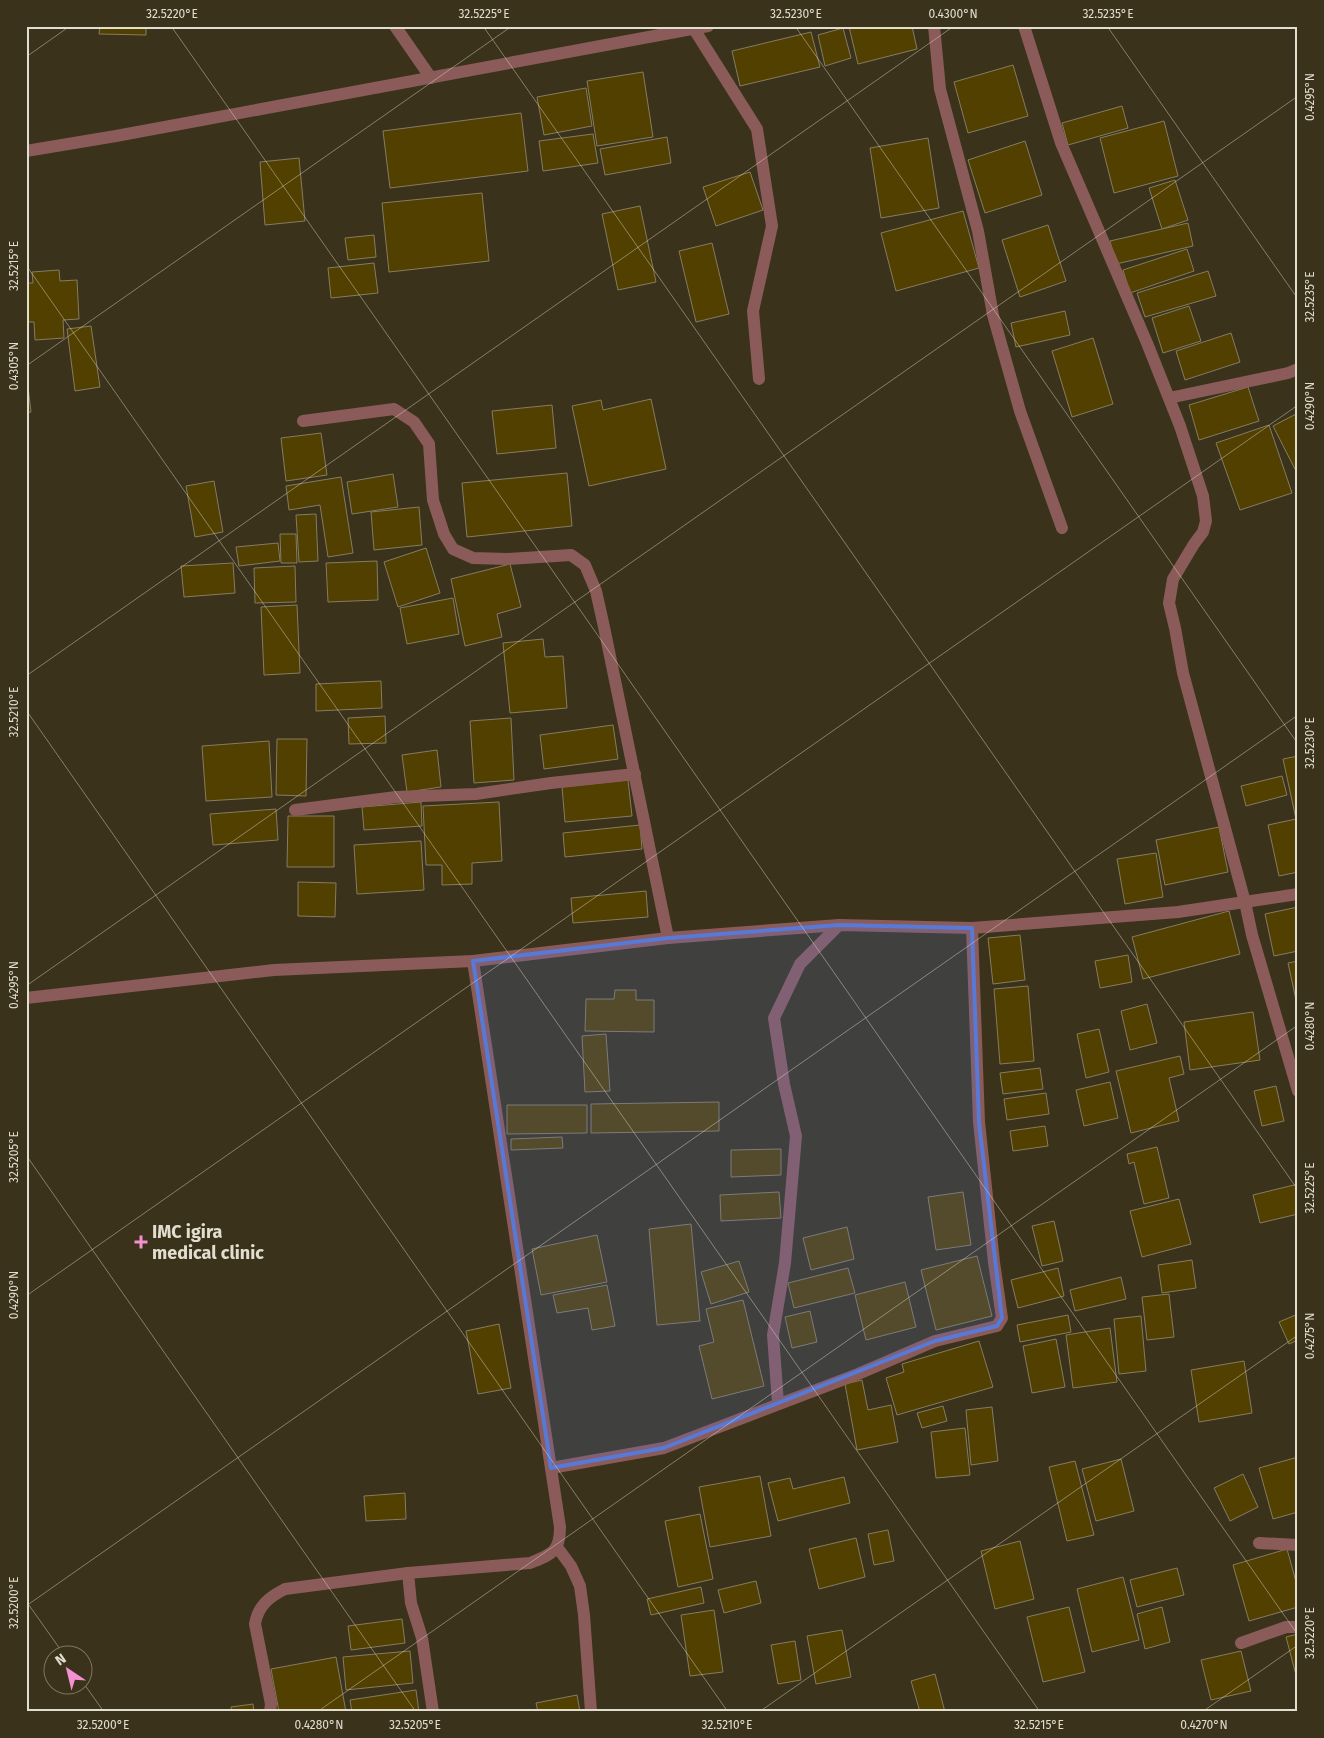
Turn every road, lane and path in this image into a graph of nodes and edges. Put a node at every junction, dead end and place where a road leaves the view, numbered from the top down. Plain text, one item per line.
1 (395, 26) edge
2 (708, 26) edge
3 (934, 26) edge
4 (1024, 26) edge
5 (694, 29) junction
6 (431, 78) junction
7 (26, 151) edge
8 (1298, 369) edge
9 (759, 379) dead end
10 (1169, 398) junction
11 (303, 421) dead end
12 (1062, 528) dead end
13 (635, 774) junction
14 (294, 810) dead end
15 (1298, 894) edge
16 (1245, 902) junction
17 (839, 925) junction
18 (972, 928) junction
19 (668, 938) junction
20 (473, 961) junction
21 (26, 998) edge
22 (1298, 1091) edge
23 (778, 1403) junction
24 (550, 1468) junction
25 (1259, 1543) dead end
26 (1298, 1545) edge
27 (557, 1547) junction
28 (408, 1573) junction
29 (1298, 1627) edge
30 (1241, 1643) dead end
31 (270, 1712) edge
32 (434, 1712) edge
33 (591, 1712) edge

1 - 6 street
2 - 5 street
3 - 12 street
4 - 10 street
5 - 6 street
5 - 9 street
6 - 7 street
8 - 10 street
10 - 16 street
11 - 13 street
13 - 14 street
13 - 19 street
15 - 16 street
16 - 18 street
16 - 22 street
17 - 18 street
17 - 19 street
17 - 23 street
18 - 23 street
19 - 20 street
20 - 21 street
20 - 24 street
23 - 24 street
24 - 27 street
25 - 26 street
27 - 28 street
27 - 33 street
28 - 31 street
28 - 32 street
29 - 30 street

